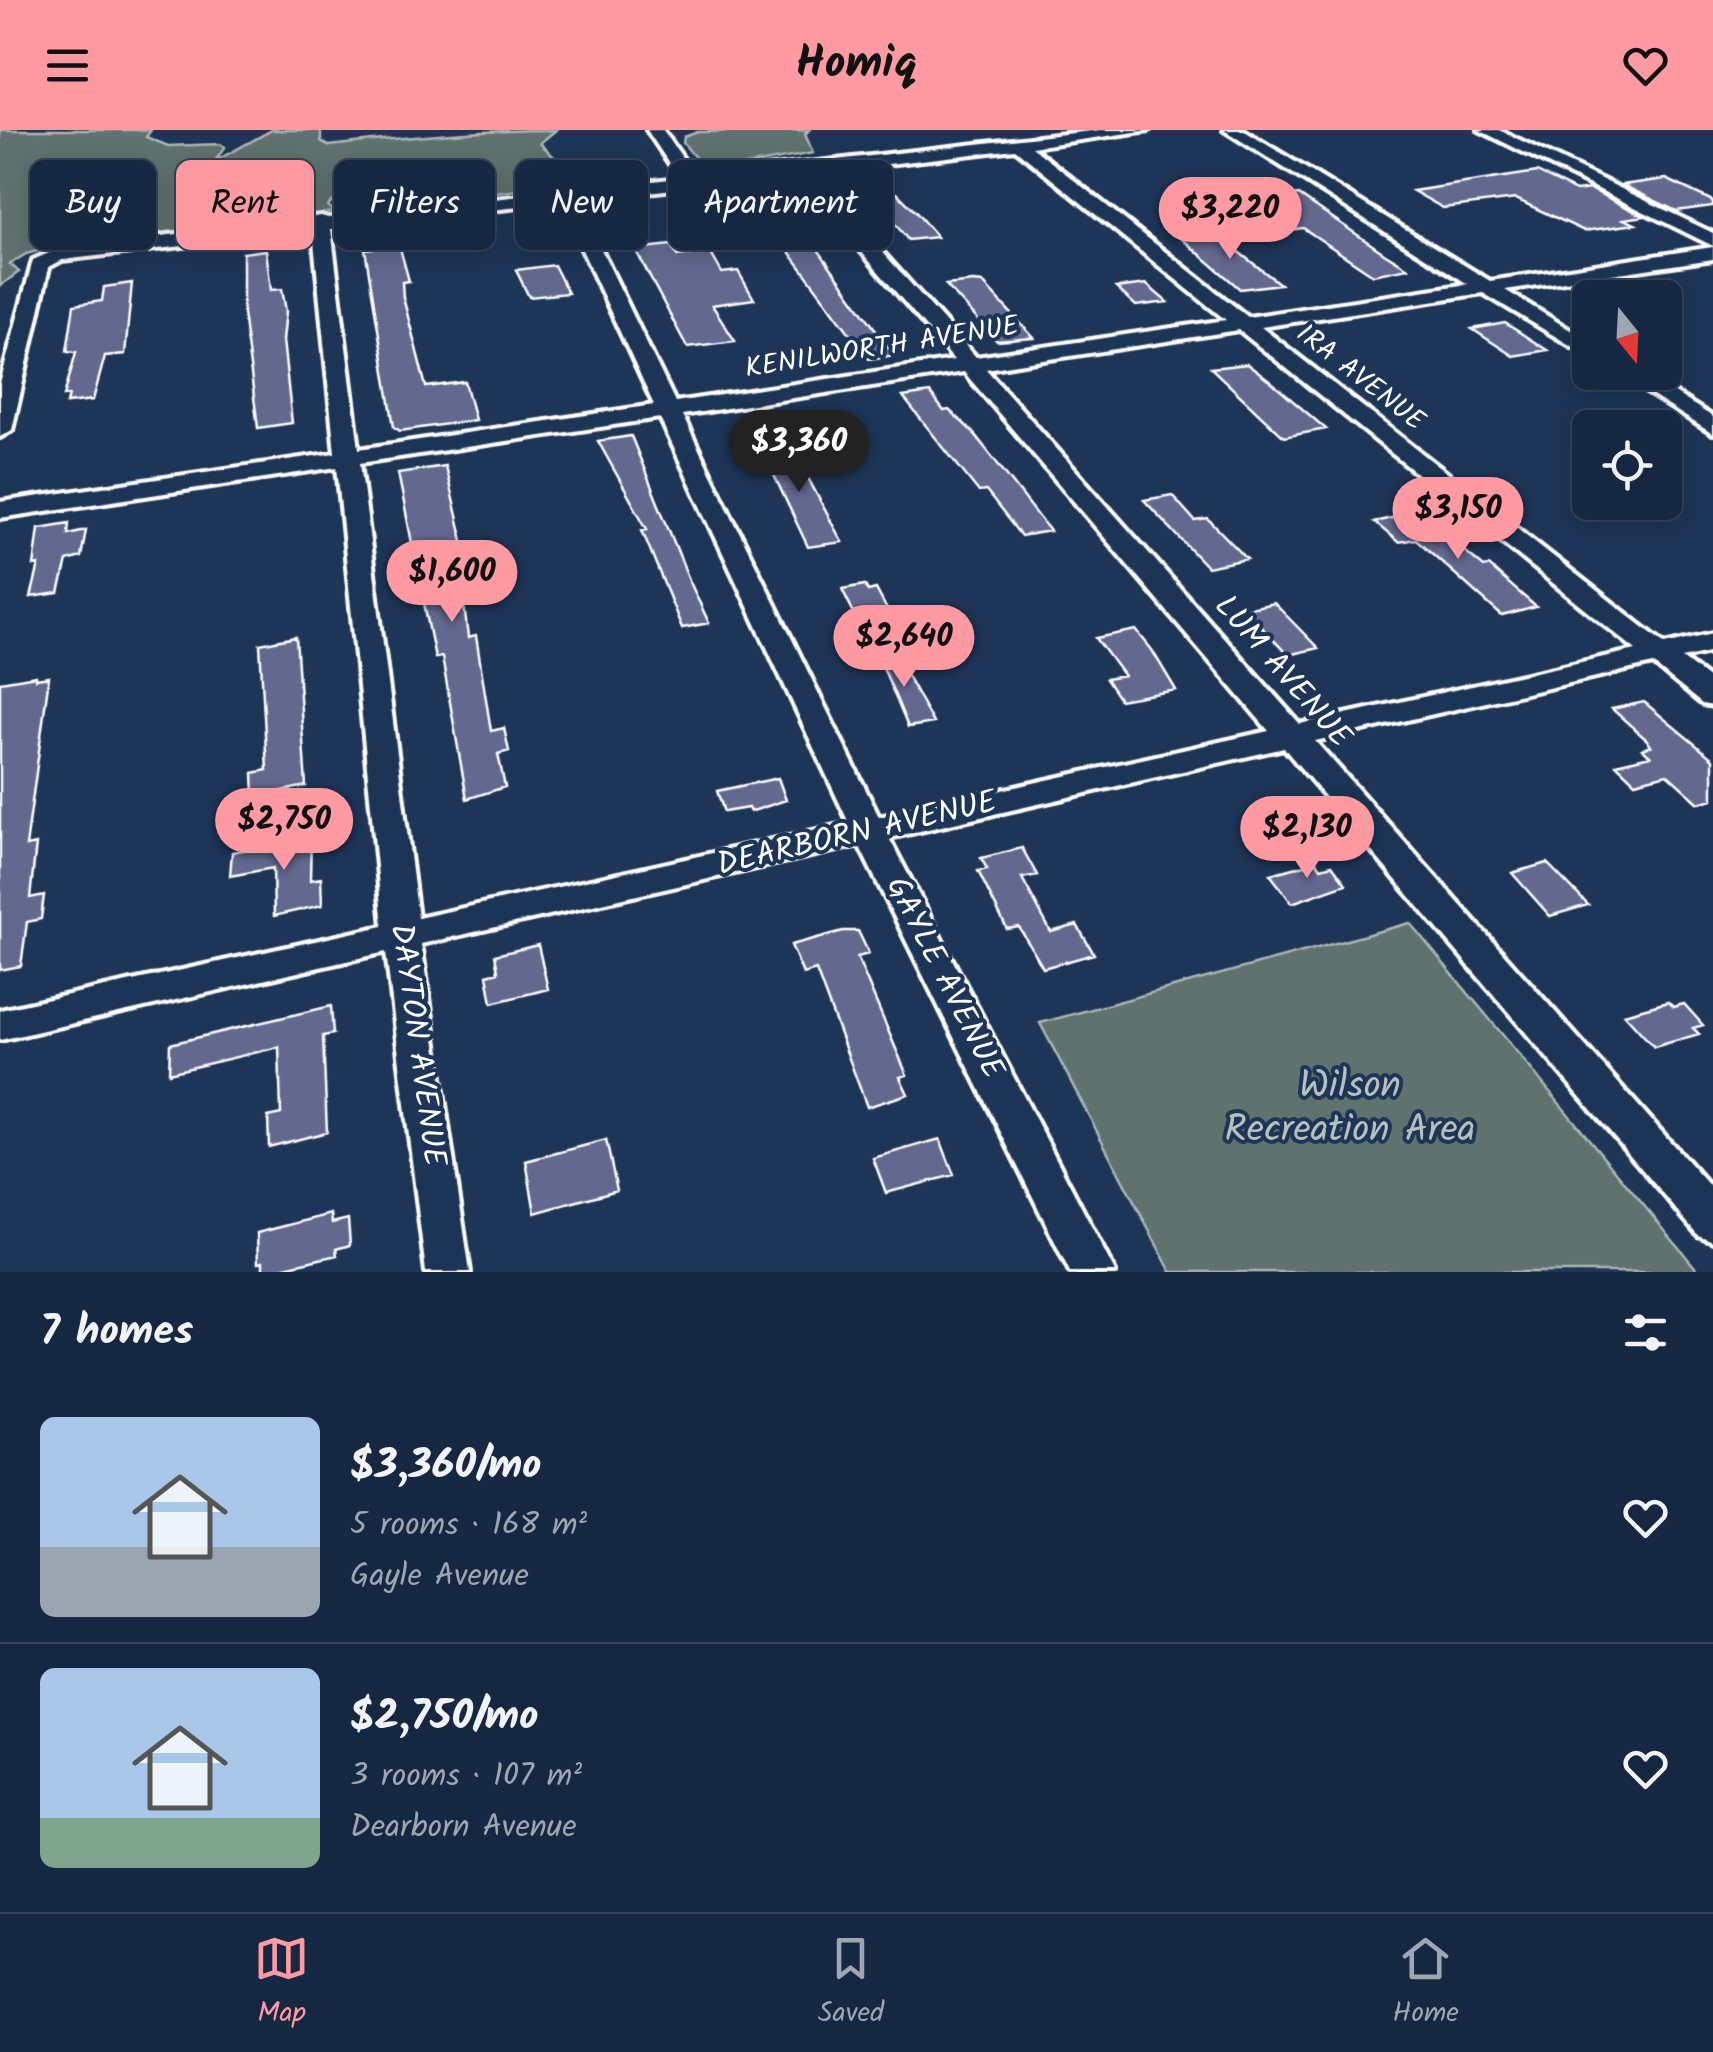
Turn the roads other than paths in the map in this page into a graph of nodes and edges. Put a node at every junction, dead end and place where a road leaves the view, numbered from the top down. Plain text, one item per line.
1 (655, 130) edge
2 (1141, 130) edge
3 (1232, 130) edge
4 (1488, 130) edge
5 (1018, 144) junction
6 (676, 160) edge
7 (872, 160) edge
8 (515, 200) edge
9 (321, 221) junction
10 (1713, 240) edge
11 (593, 250) edge
12 (871, 250) edge
13 (1713, 253) edge
14 (1488, 288) junction
15 (1244, 324) junction
16 (1572, 340) edge
17 (971, 364) junction
18 (1655, 390) edge
19 (672, 410) junction
20 (1713, 426) edge
21 (0, 430) edge
22 (348, 456) junction
23 (0, 510) edge
24 (1713, 642) edge
25 (1660, 654) junction
26 (1713, 697) edge
27 (1291, 736) junction
28 (869, 831) junction
29 (402, 937) junction
30 (0, 1025) edge
31 (1713, 1221) edge
32 (448, 1272) edge
33 (1093, 1272) edge

1 - 6 street
2 - 5 street
3 - 14 street
4 - 10 street
5 - 7 street
5 - 15 street, IRA AVENUE
8 - 9 street
9 - 21 street
9 - 22 street, DAYTON AVENUE
11 - 19 street, GAYLE AVENUE
12 - 17 street, LUM AVENUE
13 - 14 street, KENILWORTH AVENUE
14 - 15 street, KENILWORTH AVENUE
14 - 16 street
15 - 17 street, KENILWORTH AVENUE
15 - 25 street, IRA AVENUE
17 - 19 street, KENILWORTH AVENUE
17 - 27 street, LUM AVENUE
18 - 20 street
19 - 22 street, KENILWORTH AVENUE
19 - 28 street, GAYLE AVENUE
22 - 23 street, KENILWORTH AVENUE
22 - 29 street, DAYTON AVENUE
24 - 25 street, DEARBORN AVENUE
25 - 26 street, IRA AVENUE
25 - 27 street, DEARBORN AVENUE
27 - 28 street, DEARBORN AVENUE
27 - 31 street, LUM AVENUE
28 - 29 street, DEARBORN AVENUE
28 - 33 street, GAYLE AVENUE
29 - 30 street, DEARBORN AVENUE
29 - 32 street, DAYTON AVENUE

